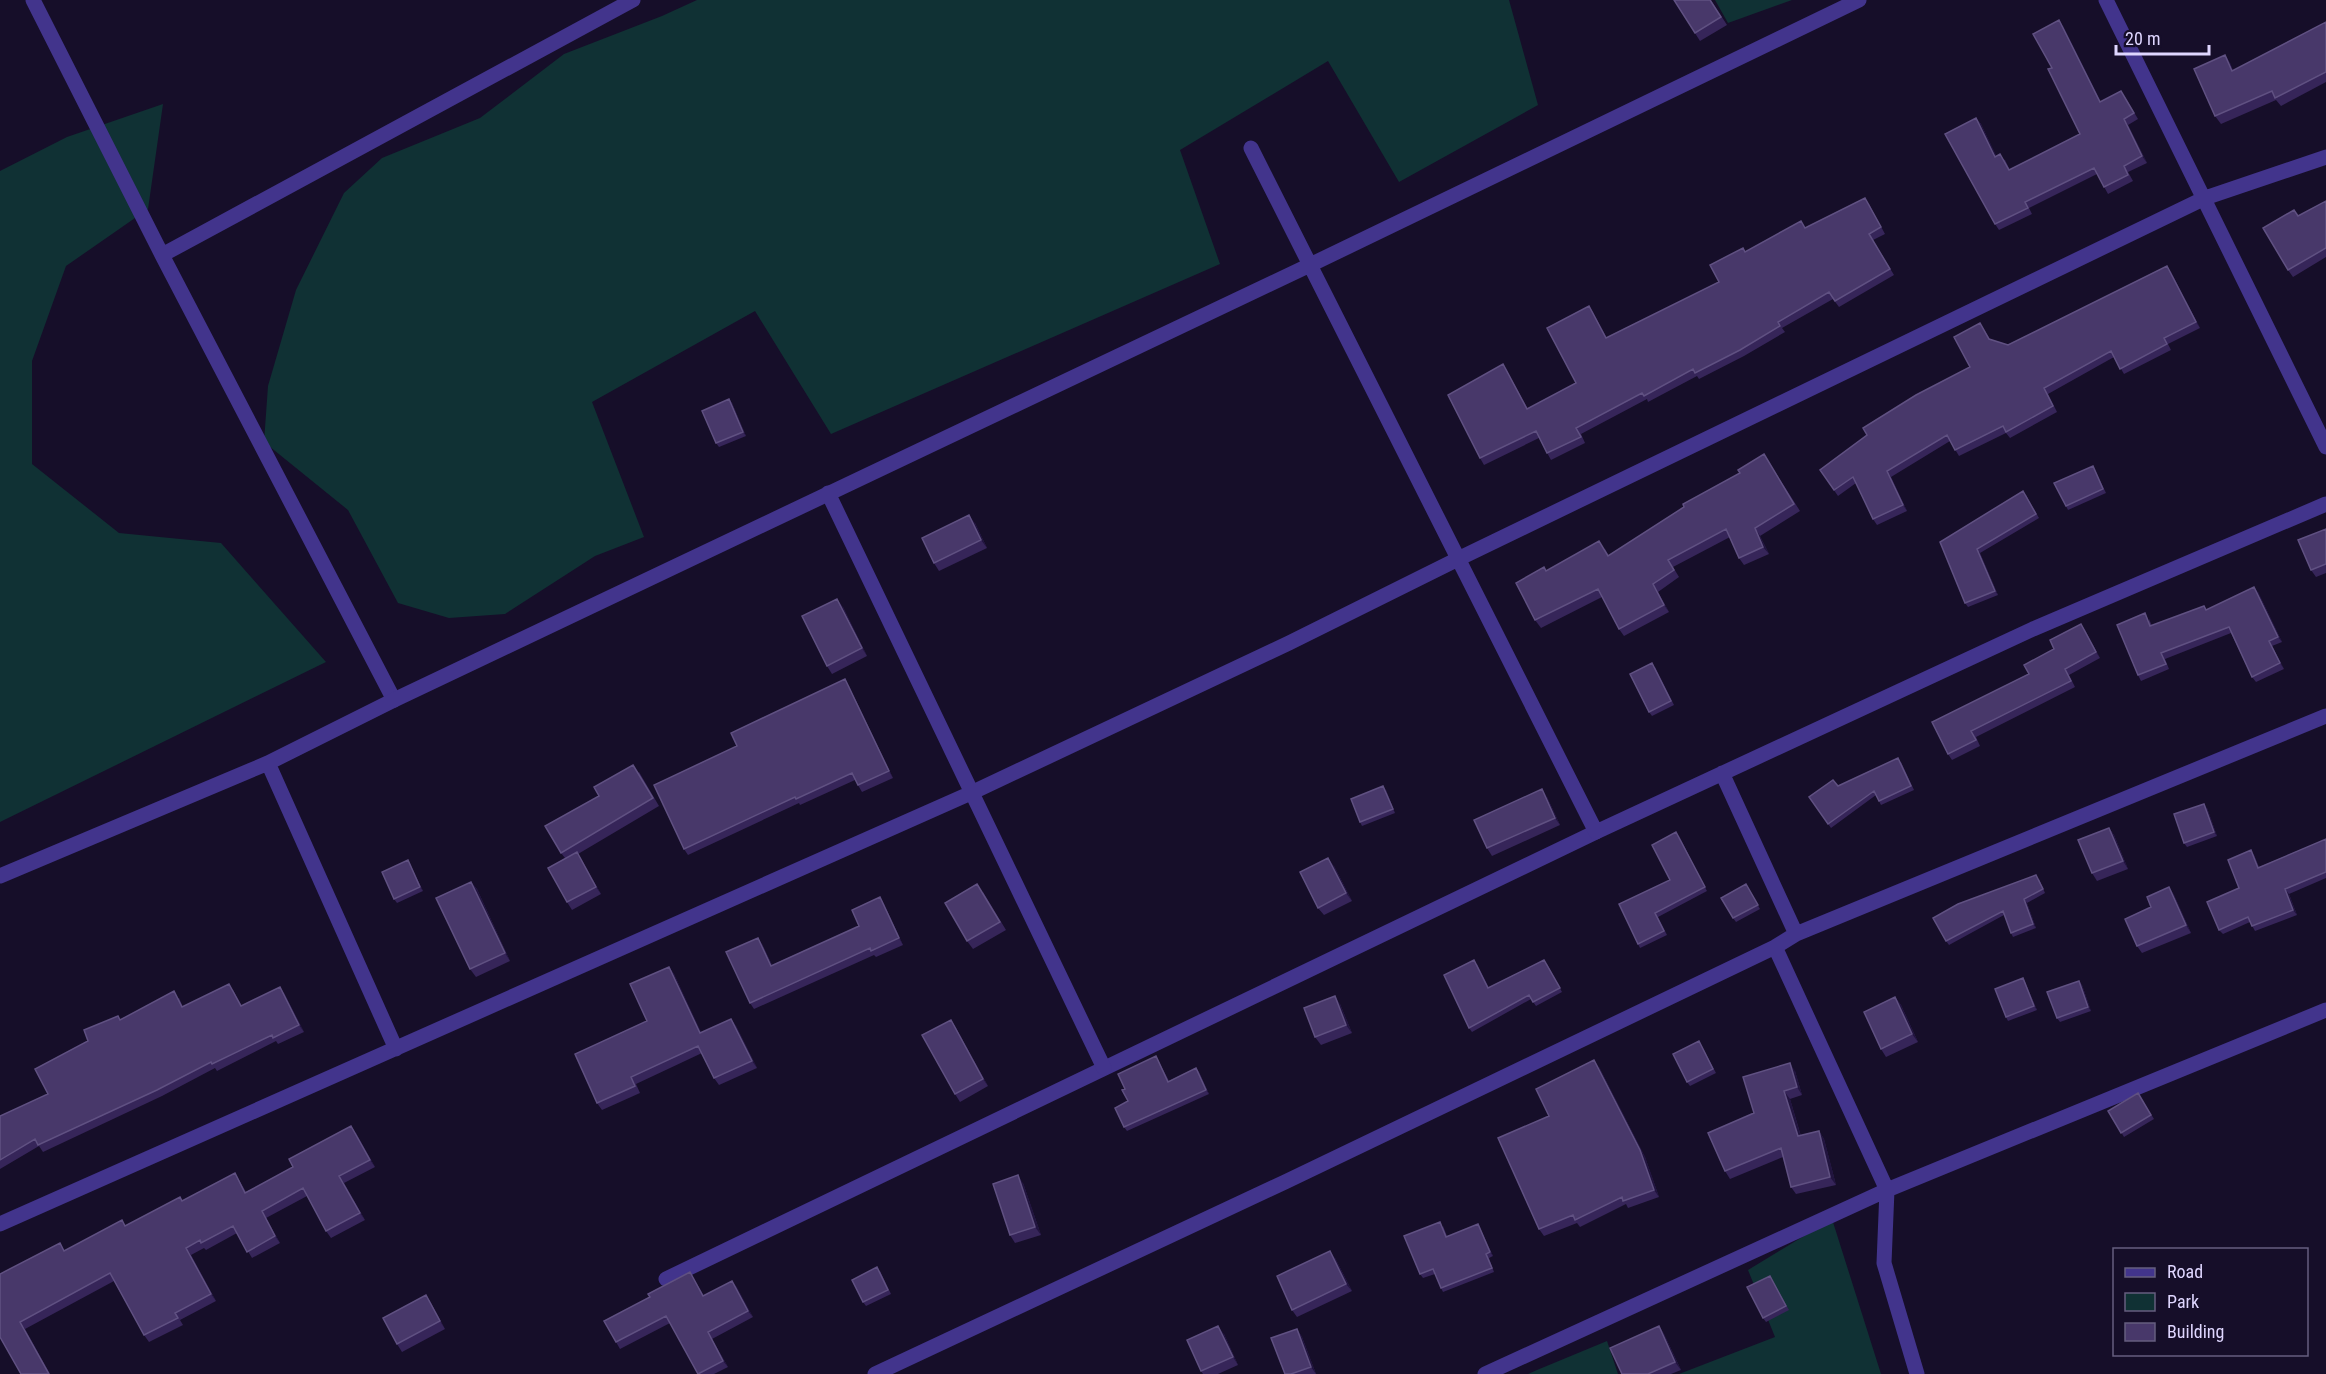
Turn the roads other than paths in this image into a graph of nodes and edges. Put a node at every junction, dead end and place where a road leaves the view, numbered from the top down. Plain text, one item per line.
1 (33, 0) edge
2 (633, 0) edge
3 (1858, 0) edge
4 (2106, 0) edge
5 (1251, 148) dead end
6 (2326, 157) edge
7 (2205, 198) junction
8 (162, 255) junction
9 (1310, 265) junction
10 (2326, 447) edge
11 (828, 493) junction
12 (2326, 504) edge
13 (1458, 559) junction
14 (394, 700) junction
15 (2326, 716) edge
16 (268, 763) junction
17 (1722, 773) junction
18 (971, 793) junction
19 (1596, 832) junction
20 (0, 876) edge
21 (1796, 934) junction
22 (1775, 947) junction
23 (2326, 1010) edge
24 (396, 1049) junction
25 (1104, 1068) junction
26 (1887, 1190) junction
27 (0, 1224) edge
28 (666, 1278) dead end
29 (875, 1374) edge
30 (1485, 1374) edge
31 (1917, 1374) edge

1 - 8 street
2 - 8 street
3 - 9 street
4 - 7 street
5 - 9 street
6 - 7 street
7 - 10 street
7 - 13 street
8 - 14 street
9 - 11 street
9 - 13 street
11 - 14 street
11 - 18 street
12 - 17 street
13 - 18 street
13 - 19 street
14 - 16 street
15 - 21 street
16 - 20 street
16 - 24 street
17 - 19 street
17 - 21 street
18 - 24 street
18 - 25 street
19 - 25 street
21 - 22 street
22 - 26 street
22 - 29 street
23 - 26 street
24 - 27 street
25 - 28 street
26 - 30 street
26 - 31 street

